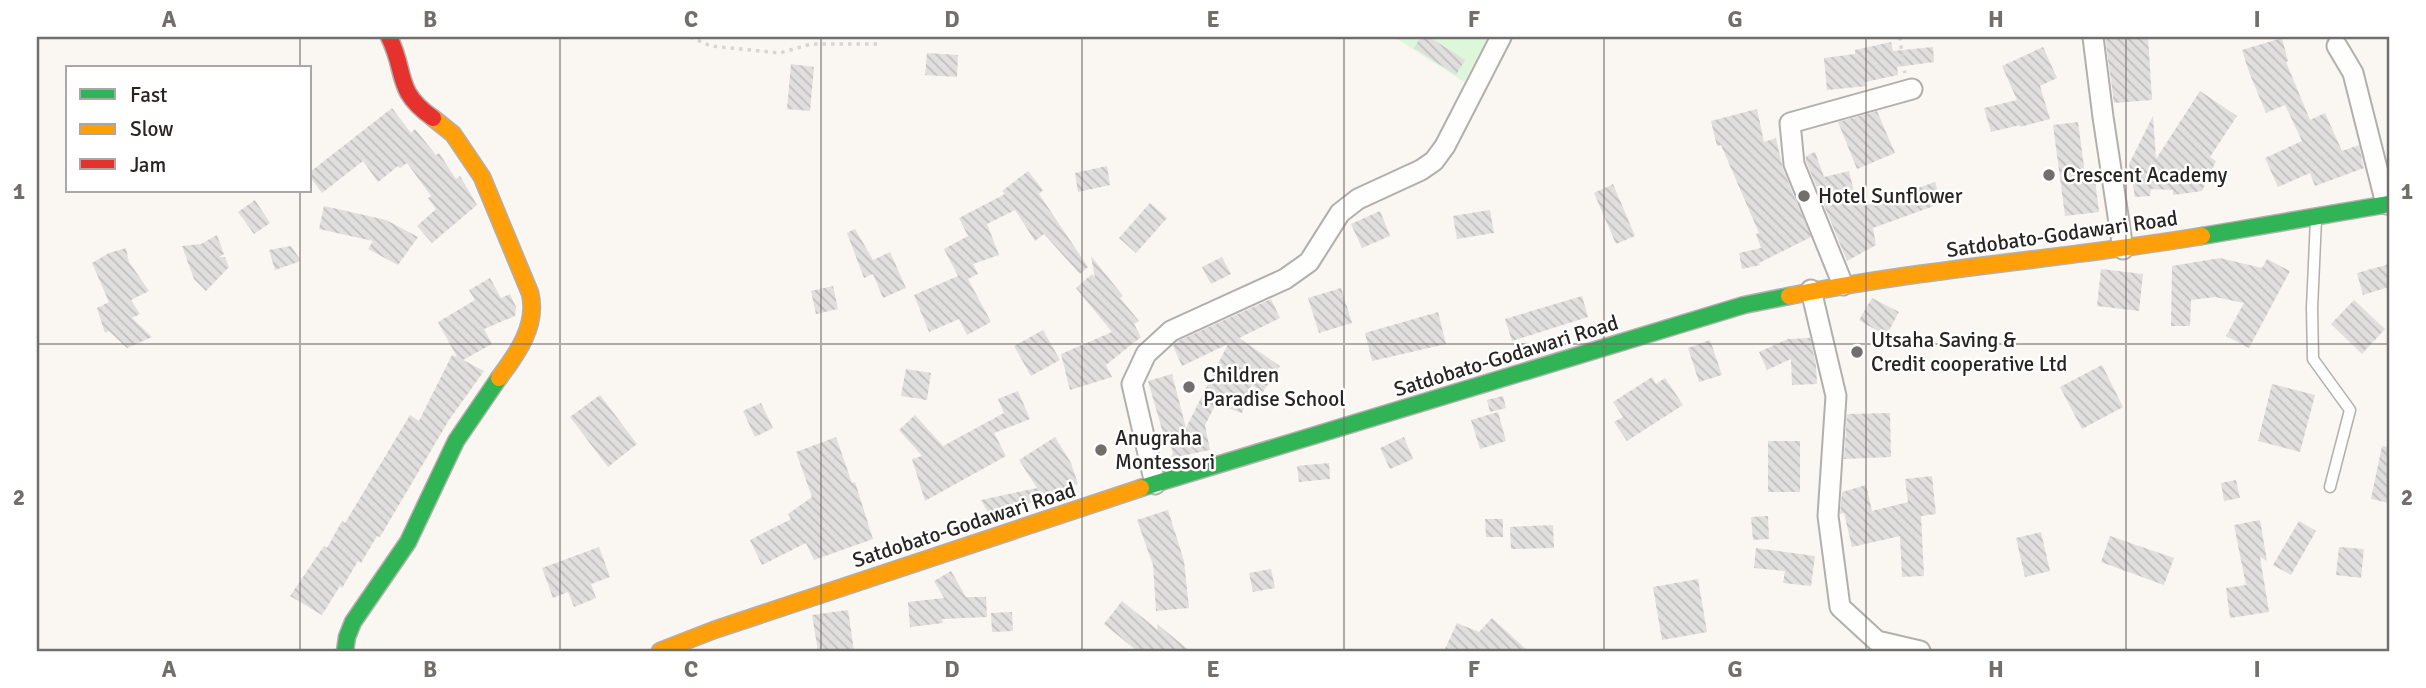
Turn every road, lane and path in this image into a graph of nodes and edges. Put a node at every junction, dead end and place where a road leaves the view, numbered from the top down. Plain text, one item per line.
1 (389, 37) edge
2 (690, 37) edge
3 (1501, 37) edge
4 (1900, 37) edge
5 (2093, 37) edge
6 (881, 44) dead end
7 (2337, 46) dead end
8 (1912, 89) joint
9 (2388, 204) edge
10 (2316, 215) junction
11 (2123, 249) junction
12 (1843, 285) junction
13 (1811, 290) junction
14 (1155, 484) junction
15 (2330, 488) dead end
16 (345, 651) edge
17 (660, 651) edge
18 (1920, 651) edge

1 - 16 street
2 - 6 path
3 - 14 street
4 - 8 path
5 - 11 street
7 - 9 street
8 - 12 street
9 - 10 street, Satdobato-Godawari Road
10 - 11 street, Satdobato-Godawari Road
10 - 15 lane
11 - 12 street, Satdobato-Godawari Road
12 - 13 street, Satdobato-Godawari Road
13 - 14 street, Satdobato-Godawari Road
13 - 18 street
14 - 17 street, Satdobato-Godawari Road

